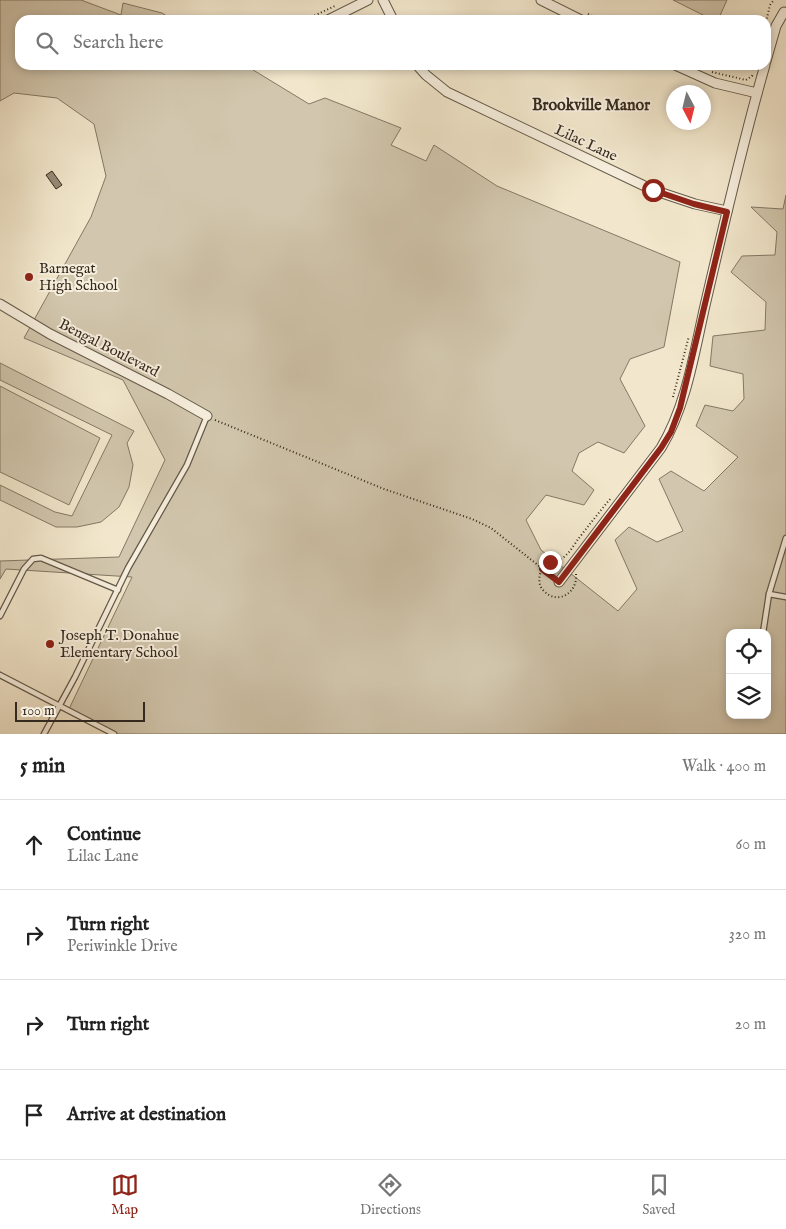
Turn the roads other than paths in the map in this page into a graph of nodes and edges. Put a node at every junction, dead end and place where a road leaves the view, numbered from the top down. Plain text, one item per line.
1 (368, 0) edge
2 (383, 0) edge
3 (541, 0) edge
4 (784, 12) dead end
5 (338, 15) edge
6 (390, 15) edge
7 (571, 15) edge
8 (771, 43) edge
9 (422, 70) edge
10 (686, 70) edge
11 (764, 70) edge
12 (757, 93) junction
13 (727, 212) junction
14 (0, 304) edge
15 (207, 416) joint
16 (786, 538) edge
17 (559, 582) road end
18 (118, 590) junction
19 (769, 594) junction
20 (786, 597) edge
21 (0, 616) edge
22 (764, 629) edge
23 (0, 675) edge
24 (60, 705) junction
25 (44, 734) edge
26 (114, 734) edge

1 - 5 street
2 - 6 street
3 - 7 street
4 - 8 street
9 - 13 street, Lilac Lane
10 - 12 street
11 - 12 street
12 - 13 street
13 - 17 street
14 - 15 street, Bengal Boulevard
15 - 18 lane
16 - 19 lane
18 - 21 lane
18 - 24 lane
19 - 20 lane
19 - 22 lane
23 - 24 lane
24 - 25 lane
24 - 26 lane

